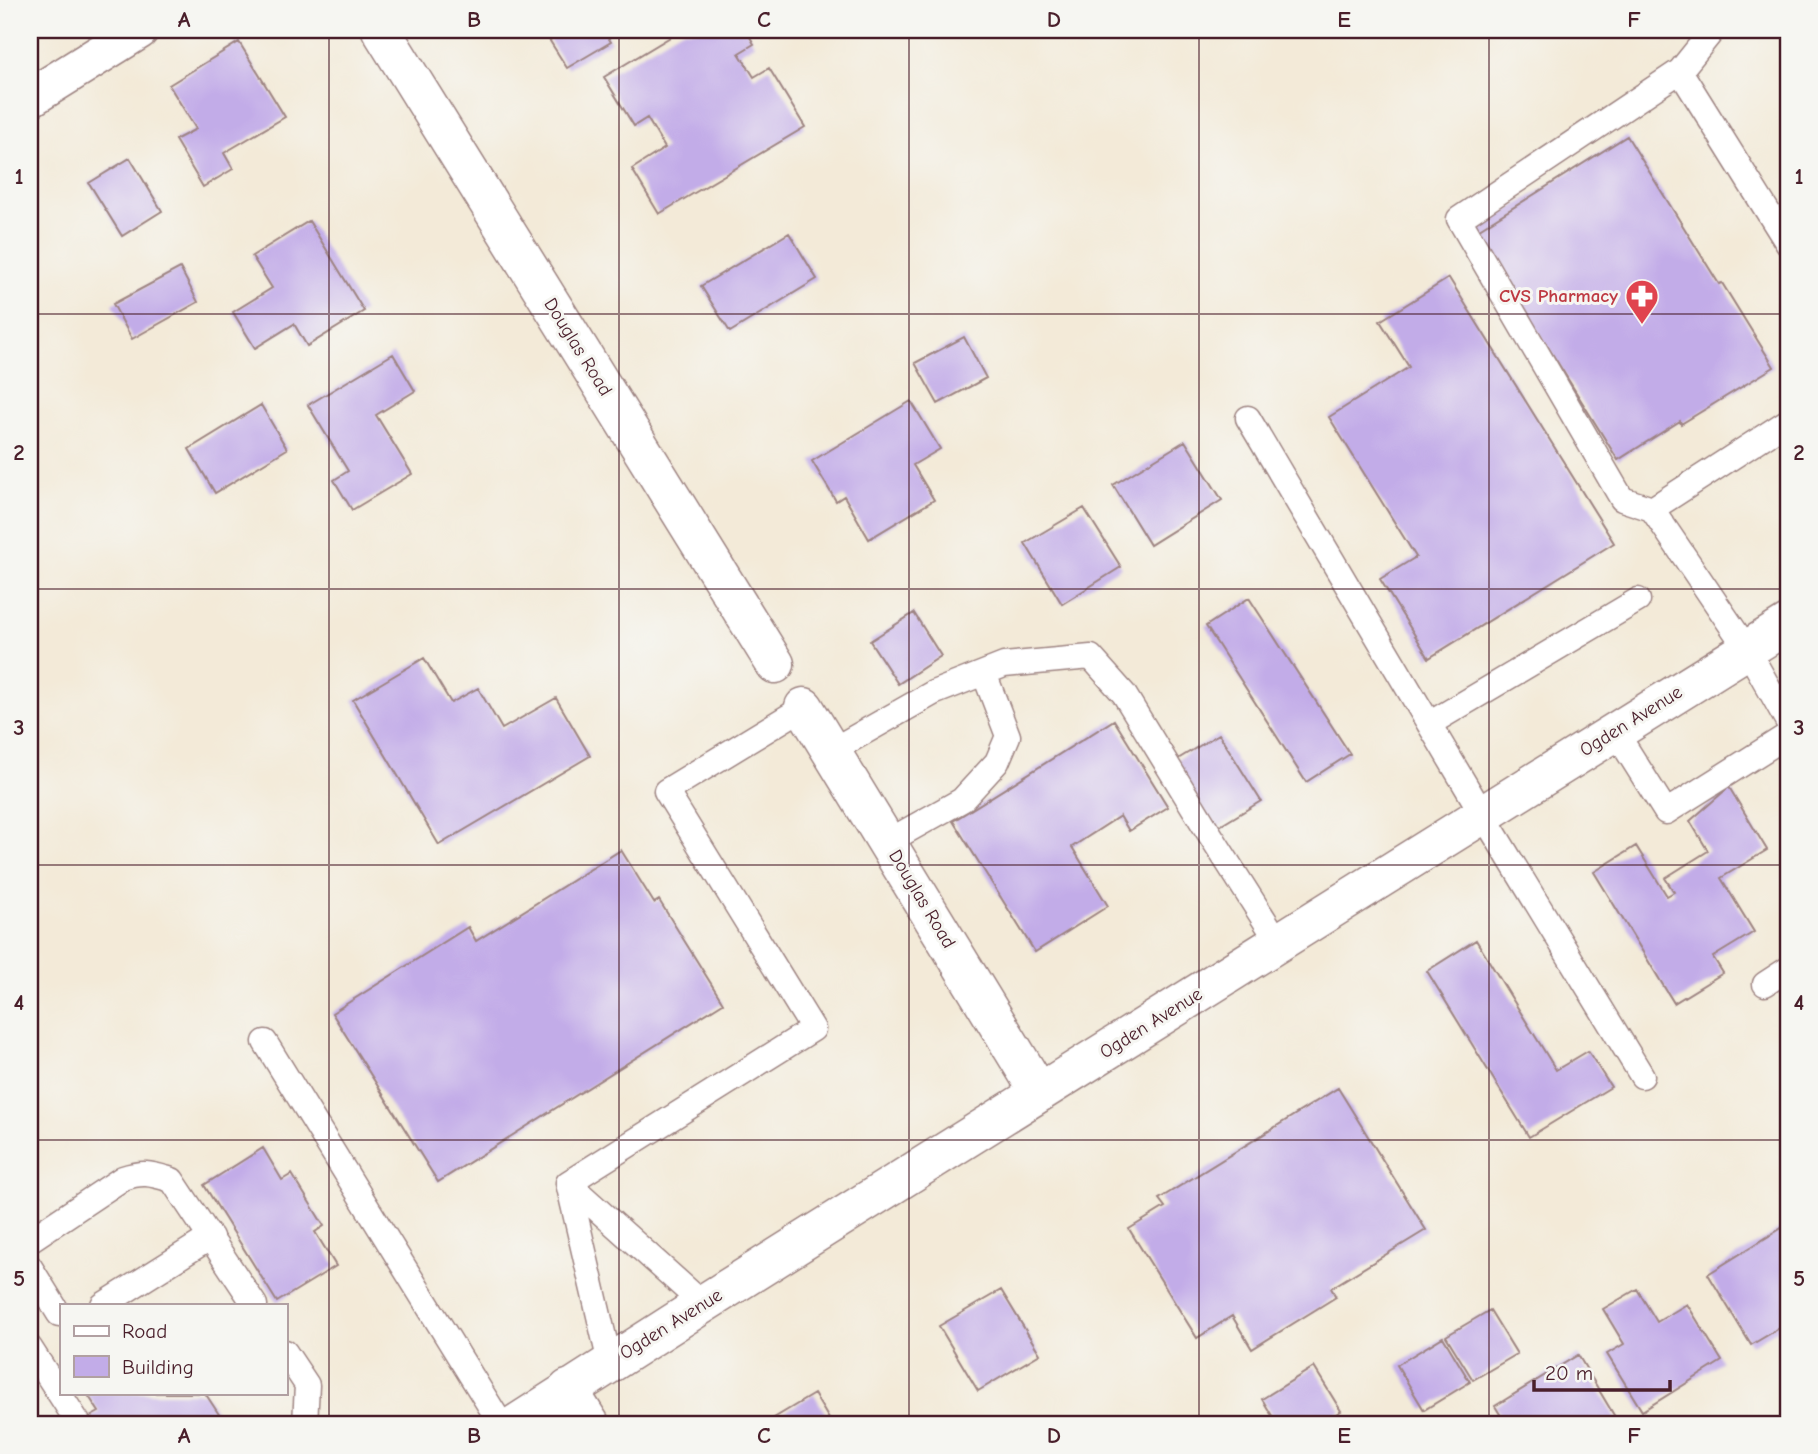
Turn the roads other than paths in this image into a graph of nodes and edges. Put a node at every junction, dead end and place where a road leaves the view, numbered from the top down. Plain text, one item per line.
1 (139, 30) edge
2 (381, 30) edge
3 (1713, 30) edge
4 (1680, 71) junction
5 (30, 98) edge
6 (1788, 244) edge
7 (1248, 418) dead end
8 (1788, 421) edge
9 (1652, 509) junction
10 (1638, 600) dead end
11 (1788, 624) edge
12 (1748, 649) junction
13 (775, 664) dead end
14 (984, 673) junction
15 (804, 707) joint
16 (1788, 722) edge
17 (1429, 724) junction
18 (1615, 731) junction
19 (1788, 735) edge
20 (831, 751) junction
21 (1483, 815) junction
22 (887, 842) junction
23 (1279, 943) junction
24 (1788, 969) edge
25 (1765, 984) dead end
26 (265, 1042) dead end
27 (1642, 1076) dead end
28 (1039, 1092) junction
29 (568, 1183) junction
30 (211, 1237) junction
31 (30, 1240) edge
32 (30, 1267) edge
33 (105, 1304) edge
34 (254, 1304) edge
35 (703, 1304) junction
36 (60, 1312) edge
37 (30, 1348) edge
38 (287, 1355) edge
39 (610, 1363) junction
40 (568, 1390) junction
41 (79, 1424) edge
42 (305, 1424) edge
43 (501, 1424) edge
44 (516, 1424) edge
45 (590, 1424) edge

1 - 5 main road
2 - 13 main road, Douglas Road
3 - 4 lane
4 - 6 lane
4 - 9 lane
7 - 17 lane
8 - 9 lane
9 - 12 lane
10 - 17 lane
11 - 12 main road, Ogden Avenue
12 - 16 lane
12 - 18 main road, Ogden Avenue
14 - 20 lane
14 - 22 lane
14 - 23 lane
15 - 20 main road, Douglas Road
15 - 29 lane
17 - 21 lane
18 - 19 lane
18 - 21 main road, Ogden Avenue
20 - 22 main road, Douglas Road
21 - 23 main road, Ogden Avenue
21 - 27 lane
22 - 28 main road, Douglas Road
23 - 28 main road, Ogden Avenue
24 - 25 lane
26 - 43 lane
28 - 35 main road, Ogden Avenue
29 - 35 lane
29 - 39 lane
30 - 31 lane
30 - 33 lane
30 - 34 lane
32 - 36 lane
35 - 39 main road, Ogden Avenue
37 - 41 lane
38 - 42 lane
39 - 40 main road, Ogden Avenue
40 - 44 main road, Ogden Avenue
40 - 45 main road

